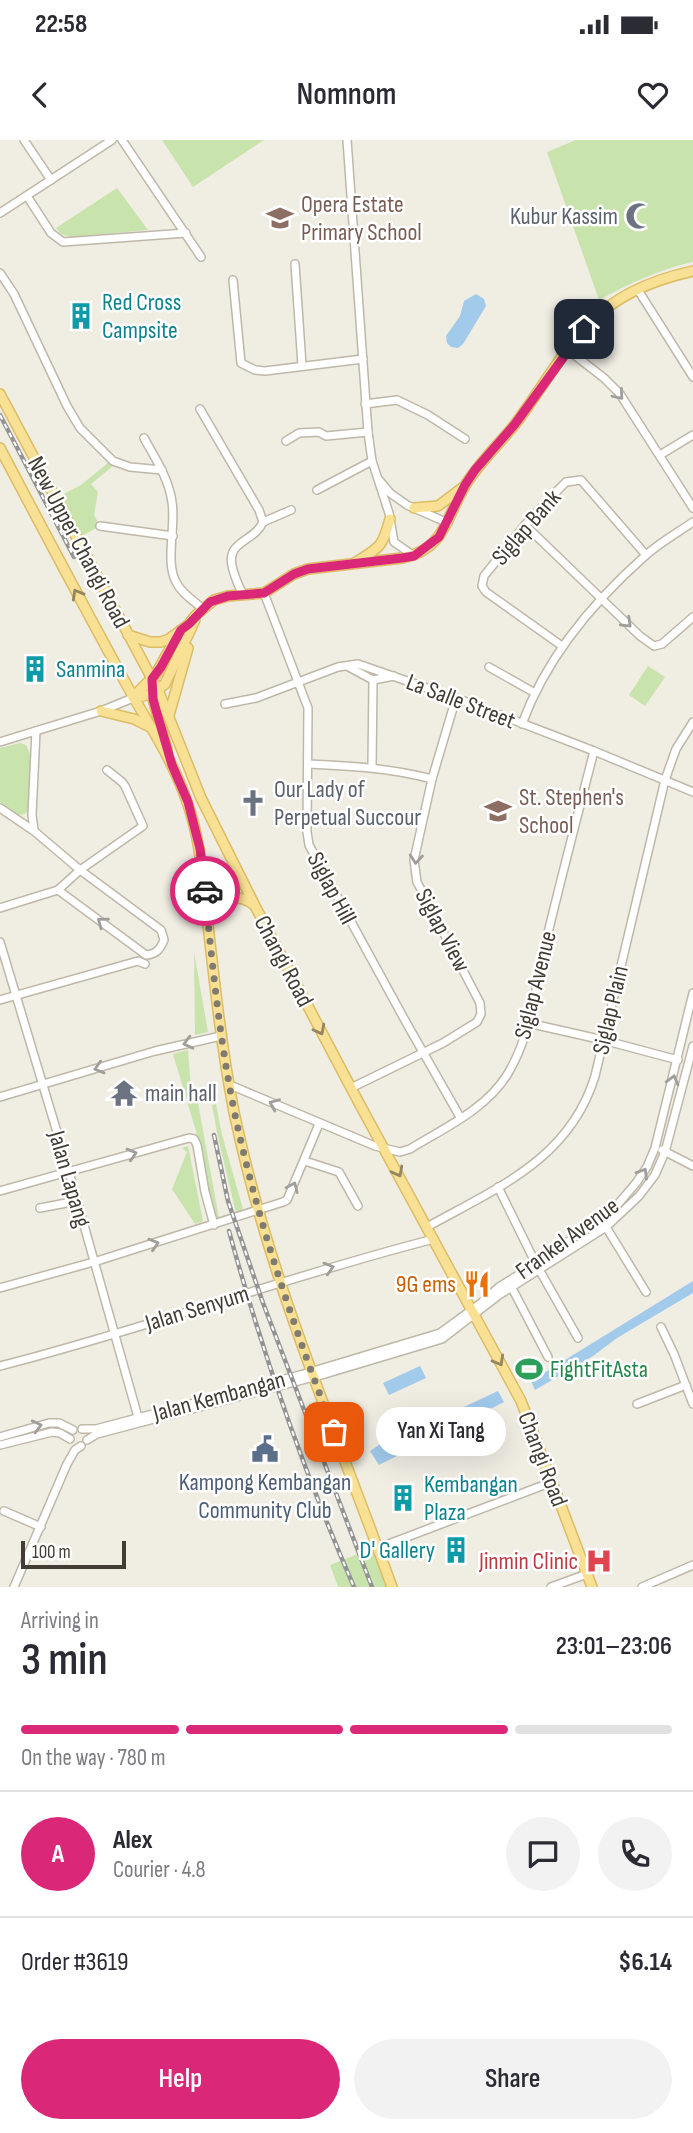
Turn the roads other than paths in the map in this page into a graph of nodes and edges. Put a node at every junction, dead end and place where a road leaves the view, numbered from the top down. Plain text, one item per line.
1 (24, 140) edge
2 (122, 140) edge
3 (347, 140) edge
4 (107, 141) edge
5 (51, 180) junction
6 (27, 196) junction
7 (0, 213) edge
8 (186, 233) junction
9 (201, 257) dead end
10 (295, 264) dead end
11 (693, 271) edge
12 (0, 274) edge
13 (233, 281) dead end
14 (638, 290) junction
15 (566, 352) junction
16 (363, 359) junction
17 (302, 365) junction
18 (693, 377) edge
19 (0, 394) edge
20 (365, 404) junction
21 (200, 408) dead end
22 (368, 432) junction
23 (693, 435) edge
24 (144, 438) dead end
25 (465, 439) dead end
26 (286, 441) dead end
27 (0, 448) edge
28 (660, 455) junction
29 (372, 460) junction
30 (162, 470) junction
31 (465, 485) junction
32 (317, 490) dead end
33 (387, 496) junction
34 (414, 508) junction
35 (693, 508) edge
36 (291, 510) dead end
37 (390, 519) junction
38 (263, 522) junction
39 (693, 522) edge
40 (448, 523) junction
41 (525, 525) junction
42 (100, 526) dead end
43 (173, 536) junction
44 (646, 555) junction
45 (414, 556) junction
46 (351, 565) junction
47 (244, 595) junction
48 (265, 595) junction
49 (602, 599) junction
50 (199, 612) junction
51 (693, 617) edge
52 (193, 626) junction
53 (181, 630) junction
54 (128, 635) junction
55 (562, 646) junction
56 (345, 665) junction
57 (489, 667) dead end
58 (394, 676) junction
59 (152, 679) junction
60 (373, 680) junction
61 (298, 681) junction
62 (155, 692) junction
63 (535, 692) junction
64 (133, 698) junction
65 (456, 698) junction
66 (225, 705) dead end
67 (101, 711) junction
68 (169, 715) junction
69 (693, 722) edge
70 (522, 724) junction
71 (152, 728) junction
72 (36, 732) junction
73 (0, 742) edge
74 (594, 751) junction
75 (308, 764) junction
76 (172, 765) junction
77 (372, 767) junction
78 (107, 770) dead end
79 (432, 779) junction
80 (665, 780) junction
81 (693, 792) edge
82 (0, 808) edge
83 (34, 831) junction
84 (80, 870) junction
85 (58, 890) junction
86 (255, 906) junction
87 (0, 908) edge
88 (208, 923) junction
89 (0, 942) edge
90 (145, 960) junction
91 (693, 993) edge
92 (16, 996) junction
93 (0, 1000) edge
94 (528, 1023) junction
95 (221, 1036) junction
96 (603, 1040) junction
97 (693, 1046) edge
98 (423, 1053) junction
99 (678, 1060) junction
100 (690, 1075) edge
101 (43, 1084) junction
102 (230, 1085) junction
103 (351, 1088) junction
104 (0, 1097) edge
105 (460, 1117) junction
106 (319, 1124) junction
107 (655, 1148) junction
108 (386, 1150) junction
109 (666, 1152) junction
110 (305, 1161) junction
111 (693, 1166) edge
112 (69, 1172) junction
113 (498, 1188) junction
114 (0, 1191) edge
115 (77, 1201) junction
116 (358, 1206) dead end
117 (40, 1208) dead end
118 (259, 1210) junction
119 (214, 1225) junction
120 (427, 1227) junction
121 (606, 1227) junction
122 (434, 1239) junction
123 (94, 1262) junction
124 (537, 1267) junction
125 (280, 1283) junction
126 (0, 1288) edge
127 (512, 1289) junction
128 (646, 1292) dead end
129 (473, 1313) junction
130 (661, 1327) dead end
131 (114, 1334) junction
132 (578, 1338) dead end
133 (548, 1357) dead end
134 (0, 1366) edge
135 (312, 1374) junction
136 (686, 1385) junction
137 (638, 1404) dead end
138 (693, 1404) edge
139 (138, 1417) junction
140 (77, 1429) junction
141 (0, 1437) edge
142 (71, 1441) junction
143 (84, 1443) junction
144 (0, 1446) edge
145 (67, 1464) junction
146 (552, 1482) junction
147 (4, 1510) dead end
148 (41, 1527) junction
149 (378, 1548) junction
150 (693, 1565) edge
151 (587, 1574) junction
152 (14, 1587) edge
153 (393, 1587) edge
154 (551, 1587) edge
155 (592, 1587) edge
156 (642, 1587) edge

1 - 5 street
2 - 8 street
3 - 16 street
4 - 5 street
5 - 6 street
6 - 7 street
6 - 8 street
8 - 9 street
10 - 17 street
11 - 14 main road
12 - 30 street
13 - 17 street
14 - 15 main road
14 - 18 street
15 -> 28 street
15 - 31 main road
16 - 17 street
16 - 20 street
19 - 54 main road, New Upper Changi Road
20 - 22 street
20 - 25 street
21 - 38 street
22 - 26 street
22 - 29 street
23 - 28 street
24 - 30 street
64 -> 27 main road, New Upper Changi Road
28 - 35 street
29 - 32 street
29 - 33 street
30 - 43 street
31 - 34 main road
31 - 40 main road
33 - 34 street
33 - 37 street
34 - 40 street
36 - 38 street
37 - 45 street
37 - 46 main road
38 - 47 street
39 - 44 street
40 - 45 main road
41 - 44 street, Siglap Bank
41 - 49 street
41 - 55 street, Siglap Bank
42 - 43 street
43 - 50 street
44 - 49 street
45 - 46 main road
46 - 48 main road
47 - 48 main road
47 - 50 main road
48 - 61 street, Siglap Hill
49 -> 51 street
49 - 55 street
50 - 52 main road
50 - 53 main road
52 - 62 main road
52 - 68 main road
53 - 54 main road
53 - 59 main road
54 - 59 main road, New Upper Changi Road
55 - 63 street
56 - 58 street, La Salle Street
56 - 60 street
56 - 61 street, La Salle Street
57 - 63 street
58 - 60 street
58 - 65 street, La Salle Street
59 - 62 main road, New Upper Changi Road
59 - 64 main road
60 - 77 street
61 - 66 street, La Salle Street
61 - 75 street, Siglap Hill
62 - 64 main road
62 - 68 main road, Changi Road
62 - 76 main road
63 - 70 street
64 - 67 street
64 - 71 main road, New Upper Changi Road
65 - 70 street, La Salle Street
65 - 79 street, Siglap View
67 - 71 main road
67 - 72 street
68 - 86 main road, Changi Road
69 - 80 street, Siglap Plain
70 - 74 street, La Salle Street
71 - 76 main road, New Upper Changi Road
72 - 73 street
72 - 83 street
74 - 80 street, La Salle Street
74 - 94 street, Siglap Avenue
75 - 77 street
75 - 98 street, Siglap Hill
76 - 88 main road
77 - 79 street
78 - 84 street
79 -> 98 street, Siglap View
80 - 81 street, La Salle Street
80 - 96 street, Siglap Plain
82 - 83 street
83 - 84 street
84 - 85 street
84 - 90 street
85 - 87 street
90 -> 85 street
86 - 88 main road
86 -> 103 main road, Changi Road
88 - 95 main road
89 - 92 street, Jalan Lapang
90 - 92 street
91 - 99 street, Frankel Avenue
92 - 93 street
92 - 101 street, Jalan Lapang
94 - 96 street
94 - 105 street, Siglap Avenue
95 -> 101 street
95 - 102 main road
96 - 99 street
96 - 113 street, Siglap Plain
97 - 100 street, Frankel Avenue
98 - 103 street, Siglap View
98 - 105 street, Siglap Hill
107 -> 99 street, Frankel Avenue
100 - 109 street, Frankel Avenue
101 - 104 street
101 - 112 street, Jalan Lapang
106 -> 102 street
102 - 118 main road
103 - 108 main road, Changi Road
105 - 108 street, Siglap Avenue
106 - 108 street
106 - 110 street
107 - 109 street
124 -> 107 street, Frankel Avenue
108 -> 120 main road, Changi Road
109 - 111 street
109 - 121 street, Frankel Avenue
110 - 116 street
118 -> 110 street
112 - 114 street
112 - 115 street, Jalan Lapang
112 -> 119 street
113 - 120 street, Siglap Plain
113 - 124 street
115 - 117 street
115 - 123 street, Jalan Lapang
118 - 119 street
118 - 125 main road
123 -> 119 street
120 - 122 main road, Changi Road
121 - 124 street, Frankel Avenue
121 - 128 street
125 -> 122 street, Jalan Senyum
122 - 129 main road, Changi Road
123 - 126 street
123 - 131 street, Jalan Lapang
124 - 127 street, Frankel Avenue
124 - 129 street, Frankel Avenue
124 - 132 street
125 - 131 street, Jalan Senyum
125 - 135 main road
127 - 129 street, Frankel Avenue
127 - 133 street
129 - 135 street, Jalan Kembangan
129 -> 146 main road, Changi Road
130 - 136 street
131 - 134 street, Jalan Senyum
131 - 139 street, Jalan Lapang
135 - 139 street, Jalan Kembangan
135 - 143 street, Jalan Kembangan
135 - 149 main road
136 - 137 street
136 - 138 street
139 - 140 street, Jalan Kembangan
141 -> 140 street, Jalan Kembangan
140 - 142 street
140 - 143 street
142 - 143 street
142 - 144 street
142 - 145 street
143 - 145 street
145 - 148 street
146 - 149 street
146 - 151 main road, Changi Road
147 - 148 street
148 - 152 street
149 - 153 main road
150 - 156 street
151 - 154 street
151 - 155 main road, Changi Road

